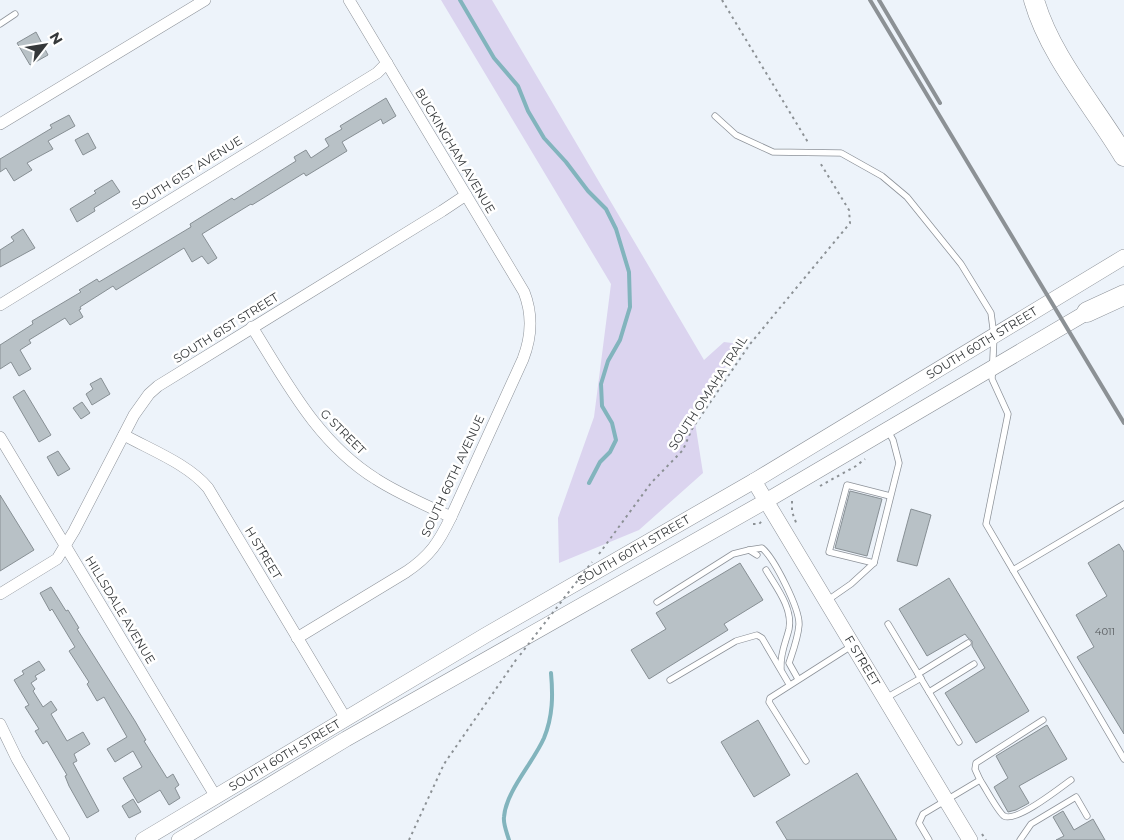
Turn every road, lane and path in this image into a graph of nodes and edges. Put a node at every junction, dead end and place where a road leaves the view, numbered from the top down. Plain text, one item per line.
1 (205, 0) edge
2 (349, 0) edge
3 (722, 0) edge
4 (1034, 0) edge
5 (15, 14) dead end
6 (0, 24) edge
7 (387, 63) junction
8 (715, 116) dead end
9 (0, 124) edge
10 (814, 153) junction
11 (1124, 156) edge
12 (466, 195) junction
13 (1124, 257) edge
14 (1124, 290) edge
15 (1124, 296) edge
16 (0, 305) edge
17 (1087, 312) junction
18 (531, 318) joint
19 (252, 328) junction
20 (994, 336) junction
21 (992, 370) junction
22 (888, 430) junction
23 (124, 435) junction
24 (0, 437) edge
25 (754, 481) junction
26 (890, 496) junction
27 (766, 501) junction
28 (1124, 504) edge
29 (879, 510) dead end
30 (887, 512) junction
31 (451, 517) junction
32 (874, 528) dead end
33 (882, 530) junction
34 (870, 543) dead end
35 (65, 546) junction
36 (878, 546) junction
37 (749, 550) junction
38 (598, 554) dead end
39 (757, 555) dead end
40 (592, 562) dead end
41 (874, 563) junction
42 (766, 570) dead end
43 (1013, 570) junction
44 (0, 594) edge
45 (826, 601) junction
46 (657, 602) dead end
47 (888, 624) dead end
48 (297, 638) junction
49 (968, 643) dead end
50 (853, 645) junction
51 (974, 664) dead end
52 (781, 670) junction
53 (919, 676) junction
54 (798, 679) junction
55 (670, 680) dead end
56 (789, 684) junction
57 (929, 692) junction
58 (885, 699) junction
59 (346, 719) junction
60 (1043, 720) dead end
61 (0, 724) edge
62 (959, 742) dead end
63 (1124, 759) edge
64 (806, 761) dead end
65 (980, 780) junction
66 (1071, 780) dead end
67 (216, 797) junction
68 (946, 800) junction
69 (1087, 816) dead end
70 (64, 840) edge
71 (143, 840) edge
72 (179, 840) edge
73 (409, 840) edge
74 (929, 840) edge
75 (970, 840) edge
76 (1020, 840) edge

1 - 9 street
2 - 7 street, BUCKINGHAM AVENUE
3 - 10 path, SOUTH OMAHA TRAIL
4 - 11 highway
5 - 6 lane
7 - 12 street, BUCKINGHAM AVENUE
7 - 16 street, SOUTH 61ST AVENUE
8 - 10 lane
10 - 20 lane
10 - 38 path, SOUTH OMAHA TRAIL
12 - 18 street, BUCKINGHAM AVENUE
12 - 19 street, SOUTH 61ST STREET
13 - 20 main road, SOUTH 60TH STREET
14 - 17 main road, SOUTH 60TH STREET
15 - 17 highway
17 - 21 main road, SOUTH 60TH STREET
18 - 31 street, SOUTH 60TH AVENUE
19 - 23 street, SOUTH 61ST STREET
19 - 31 street, G STREET
20 - 21 lane
20 - 25 main road, SOUTH 60TH STREET
21 - 22 main road, SOUTH 60TH STREET
21 - 43 lane
22 - 26 lane
22 - 27 main road, SOUTH 60TH STREET
23 - 35 street, SOUTH 61ST STREET
23 - 48 street, H STREET
24 - 35 street, HILLSDALE AVENUE
25 - 27 main road, F STREET
25 - 59 main road, SOUTH 60TH STREET
26 - 30 lane
26 - 41 lane
27 - 45 main road, F STREET
27 - 72 main road, SOUTH 60TH STREET
28 - 43 lane
29 - 30 lane
30 - 33 lane
31 - 48 street, SOUTH 60TH AVENUE
32 - 33 lane
33 - 36 lane
34 - 36 lane
35 - 44 street
35 - 67 street, HILLSDALE AVENUE
36 - 41 lane
37 - 39 lane
37 - 46 lane
37 - 54 lane
40 - 73 path, bridge
41 - 45 lane
42 - 52 lane
43 - 63 lane
45 - 50 main road, F STREET
47 - 53 lane
48 - 59 street, H STREET
49 - 53 lane
50 - 54 lane
50 - 58 main road, F STREET
51 - 57 lane
52 - 55 lane
52 - 56 lane
53 - 57 lane
53 - 58 lane
54 - 56 lane
56 - 64 lane
57 - 62 lane
58 - 68 main road, F STREET
59 - 67 main road, SOUTH 60TH STREET
60 - 65 lane
61 - 70 street
65 - 66 lane
65 - 68 lane
67 - 71 main road, SOUTH 60TH STREET
68 - 74 lane
68 - 75 main road, F STREET
69 - 76 lane

